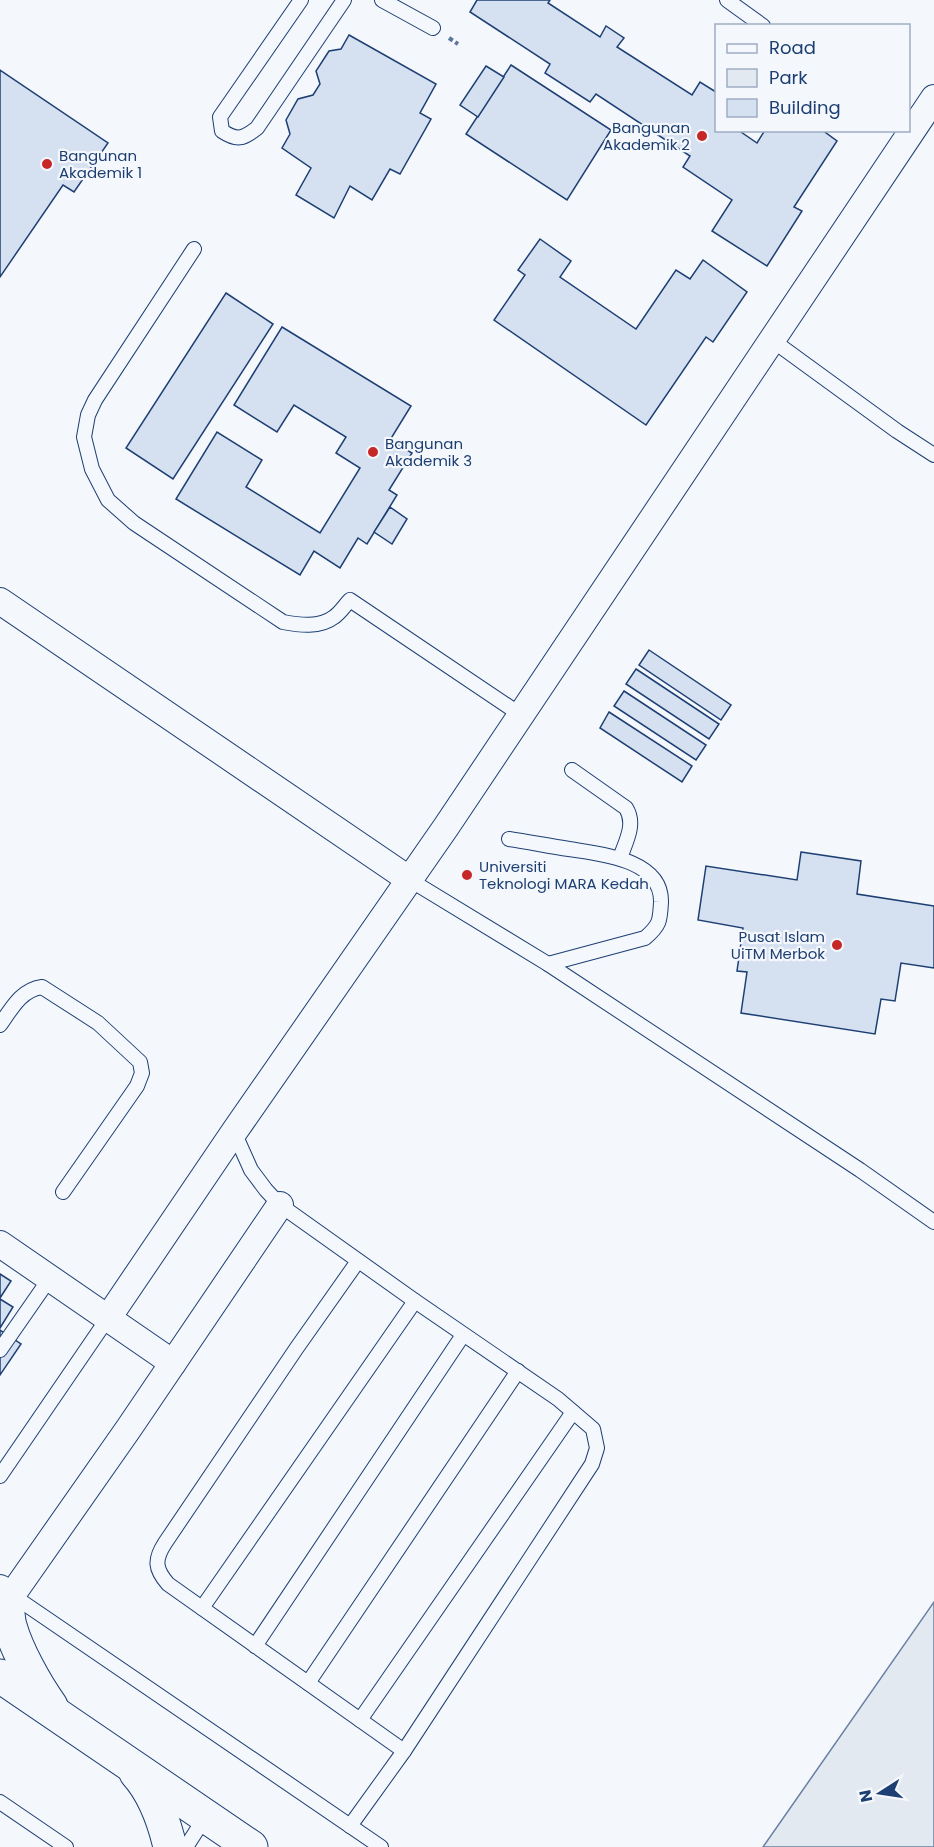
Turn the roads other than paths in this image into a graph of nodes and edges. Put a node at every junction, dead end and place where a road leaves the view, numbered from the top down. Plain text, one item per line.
1 (301, 0) edge
2 (345, 0) edge
3 (381, 0) edge
4 (727, 0) edge
5 (760, 24) edge
6 (434, 28) dead end
7 (934, 98) edge
8 (910, 130) edge
9 (908, 132) edge
10 (194, 249) dead end
11 (772, 340) junction
12 (934, 455) edge
13 (0, 601) edge
14 (521, 715) junction
15 (572, 770) dead end
16 (509, 839) dead end
17 (620, 858) junction
18 (410, 880) junction
19 (548, 964) junction
20 (0, 1025) edge
21 (234, 1132) junction
22 (63, 1192) dead end
23 (280, 1205) junction
24 (934, 1222) edge
25 (0, 1244) edge
26 (358, 1261) junction
27 (50, 1278) junction
28 (415, 1301) junction
29 (108, 1318) junction
30 (463, 1335) junction
31 (0, 1350) edge
32 (173, 1363) junction
33 (518, 1371) junction
34 (573, 1412) junction
35 (0, 1476) edge
36 (5, 1598) edge
37 (202, 1608) junction
38 (255, 1646) junction
39 (0, 1676) edge
40 (308, 1683) junction
41 (58, 1715) junction
42 (360, 1720) junction
43 (404, 1751) junction
44 (123, 1759) junction
45 (0, 1802) edge
46 (206, 1816) junction
47 (350, 1826) junction
48 (66, 1847) edge
49 (170, 1847) edge
50 (186, 1847) edge
51 (251, 1847) edge
52 (381, 1847) edge

1 - 2 lane
3 - 6 lane
4 - 5 lane
7 - 8 street
9 - 11 street
10 - 14 lane
11 - 12 lane
11 - 14 street
13 - 18 street
14 - 18 street
15 - 17 lane
16 - 17 lane
17 - 19 lane
18 - 19 lane
18 - 21 street
19 - 24 lane
20 - 22 lane
21 - 23 lane
21 - 29 street
23 - 26 lane
23 - 32 street
25 - 27 street
26 - 28 lane
26 - 37 lane
27 - 29 street
27 - 31 lane
28 - 30 lane
28 - 37 lane
29 - 32 street
29 - 35 lane
30 - 33 lane
30 - 38 lane
32 - 36 street
33 - 34 lane
33 - 40 lane
34 - 42 lane
34 - 43 lane
36 - 41 street
36 - 47 lane
37 - 38 lane
38 - 40 lane
39 - 41 street
40 - 42 lane
41 - 44 street
42 - 43 lane
43 - 47 lane
44 - 46 street
44 - 49 street
45 - 48 lane
46 - 50 lane
46 - 51 street
47 - 52 lane

